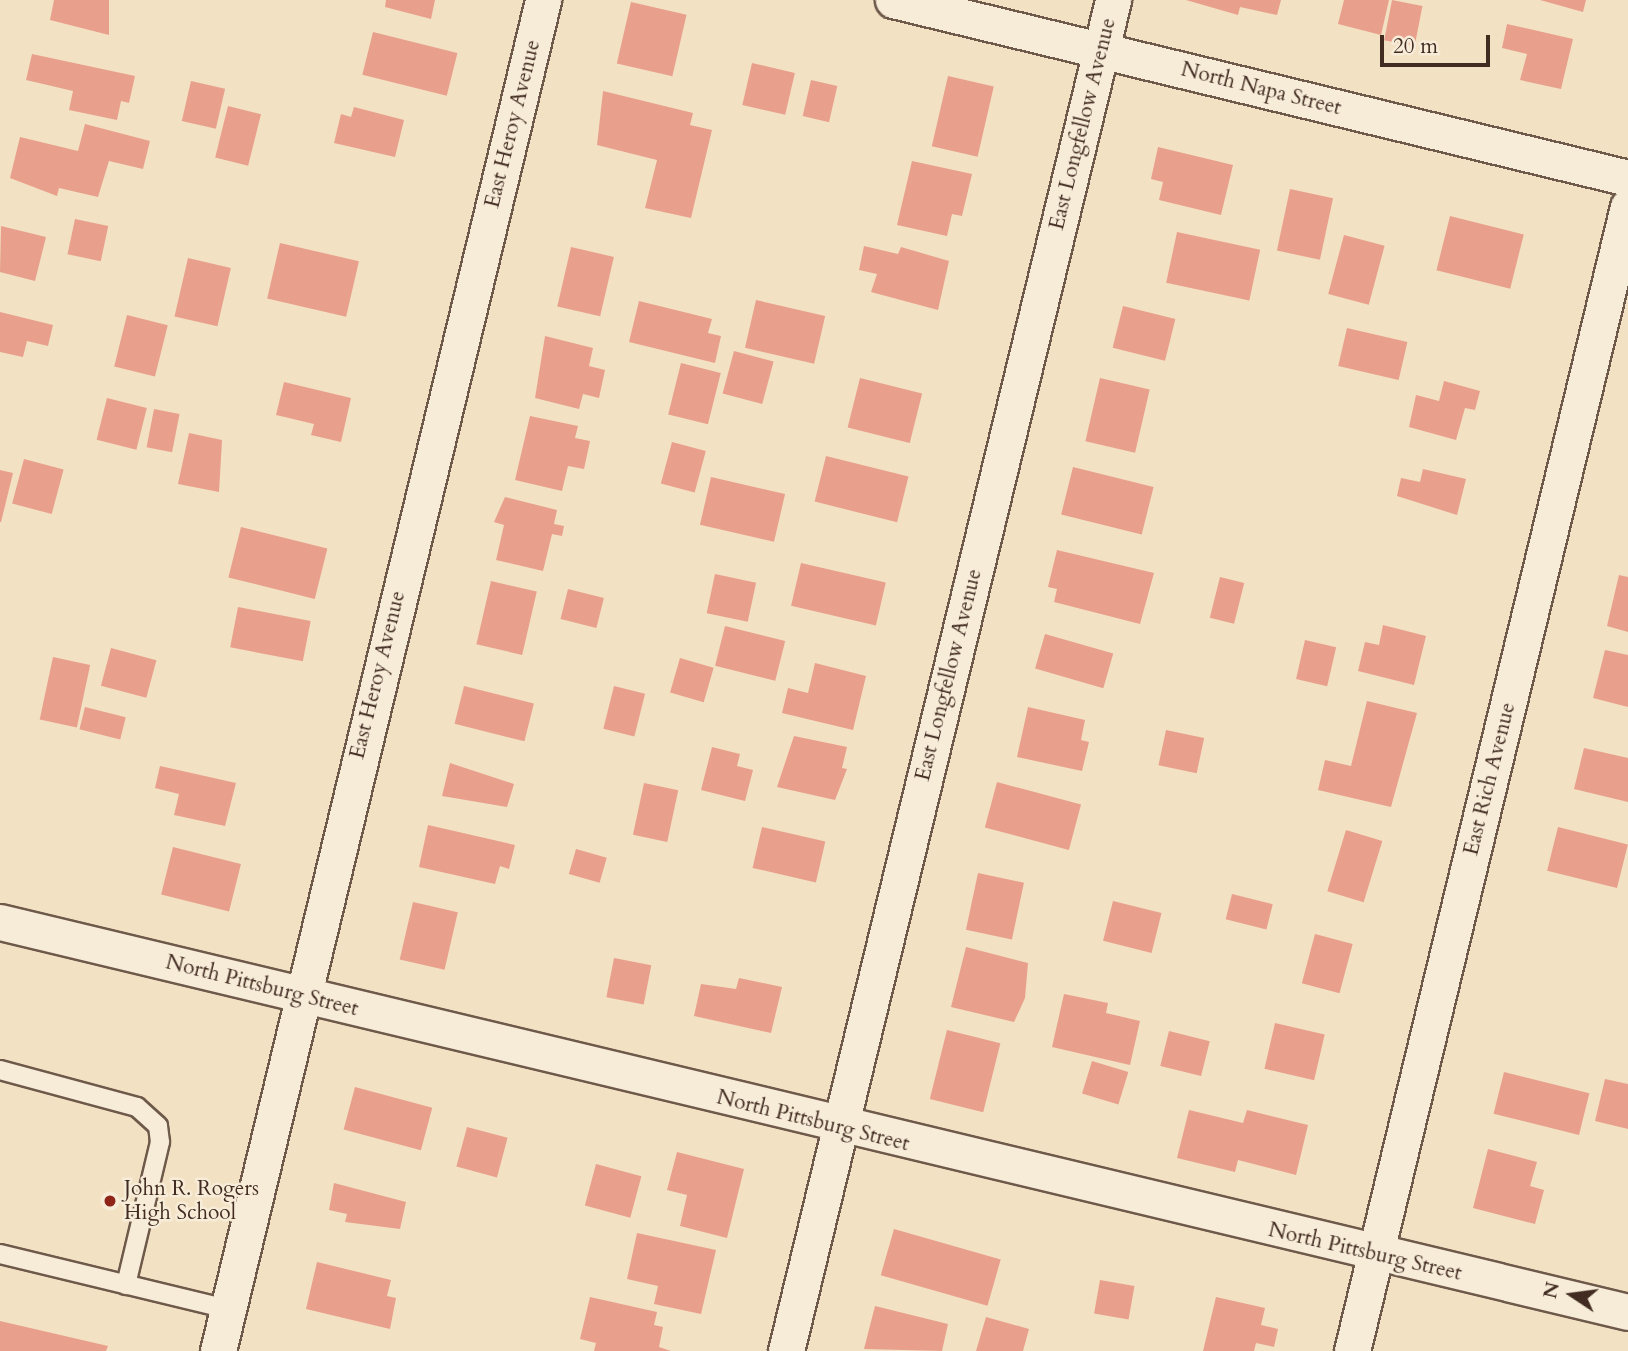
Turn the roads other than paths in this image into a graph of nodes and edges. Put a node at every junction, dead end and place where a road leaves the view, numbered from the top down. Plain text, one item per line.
1 (543, 0) edge
2 (893, 0) edge
3 (1113, 0) edge
4 (1102, 50) junction
5 (1628, 178) edge
6 (1628, 207) edge
7 (0, 922) edge
8 (300, 996) junction
9 (0, 1070) edge
10 (839, 1127) junction
11 (0, 1254) edge
12 (1375, 1255) junction
13 (126, 1285) junction
14 (227, 1309) junction
15 (1628, 1312) edge
16 (218, 1351) edge
17 (786, 1351) edge
18 (1353, 1351) edge

1 - 8 street, East Heroy Avenue
2 - 4 street, North Napa Street
3 - 4 street, East Longfellow Avenue
4 - 5 street, North Napa Street
4 - 10 street, East Longfellow Avenue
6 - 12 street, East Rich Avenue
7 - 8 street, North Pittsburg Street
8 - 10 street, North Pittsburg Street
8 - 14 street, East Heroy Avenue
9 - 13 lane
10 - 12 street, North Pittsburg Street
10 - 17 street, East Longfellow Avenue
11 - 13 lane
12 - 15 street, North Pittsburg Street
12 - 18 street, East Rich Avenue
13 - 14 lane
14 - 16 street, East Heroy Avenue

